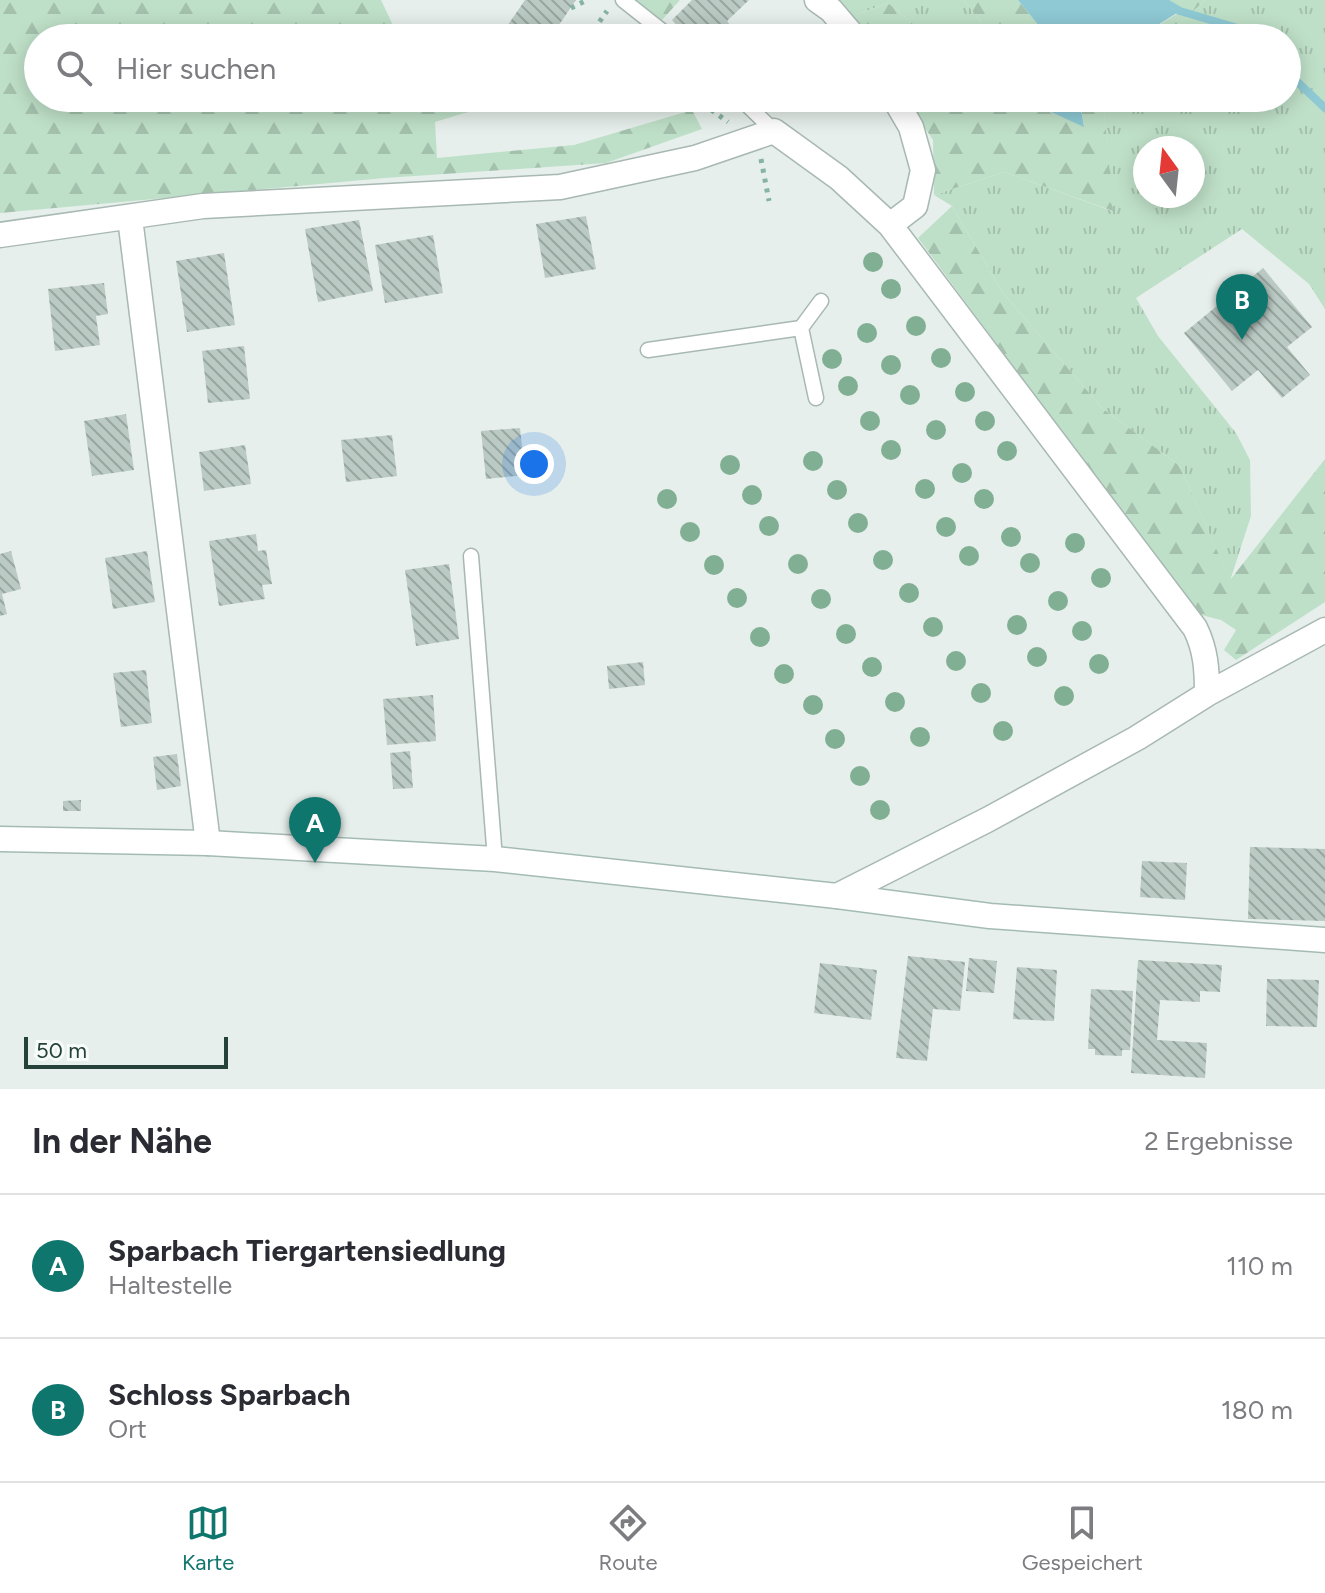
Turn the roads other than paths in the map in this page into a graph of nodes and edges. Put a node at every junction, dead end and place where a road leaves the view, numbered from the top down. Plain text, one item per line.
1 (817, 0) edge
2 (616, 3) edge
3 (649, 24) edge
4 (843, 24) edge
5 (754, 112) edge
6 (902, 112) edge
7 (774, 131) junction
8 (130, 218) junction
9 (890, 225) junction
10 (0, 235) edge
11 (821, 301) dead end
12 (801, 328) junction
13 (648, 350) dead end
14 (816, 398) dead end
15 (471, 556) dead end
16 (1325, 630) edge
17 (1207, 694) junction
18 (0, 839) edge
19 (208, 843) junction
20 (495, 859) junction
21 (837, 896) junction
22 (1325, 940) edge

1 - 4 street
2 - 3 lane
5 - 7 lane
6 - 9 street
7 - 8 street
7 - 9 street
8 - 10 street
8 - 19 street
9 - 17 street
11 - 12 lane
12 - 13 lane
12 - 14 lane
15 - 20 lane
16 - 17 street
17 - 21 street
18 - 19 street
19 - 20 street
20 - 21 street
21 - 22 street

